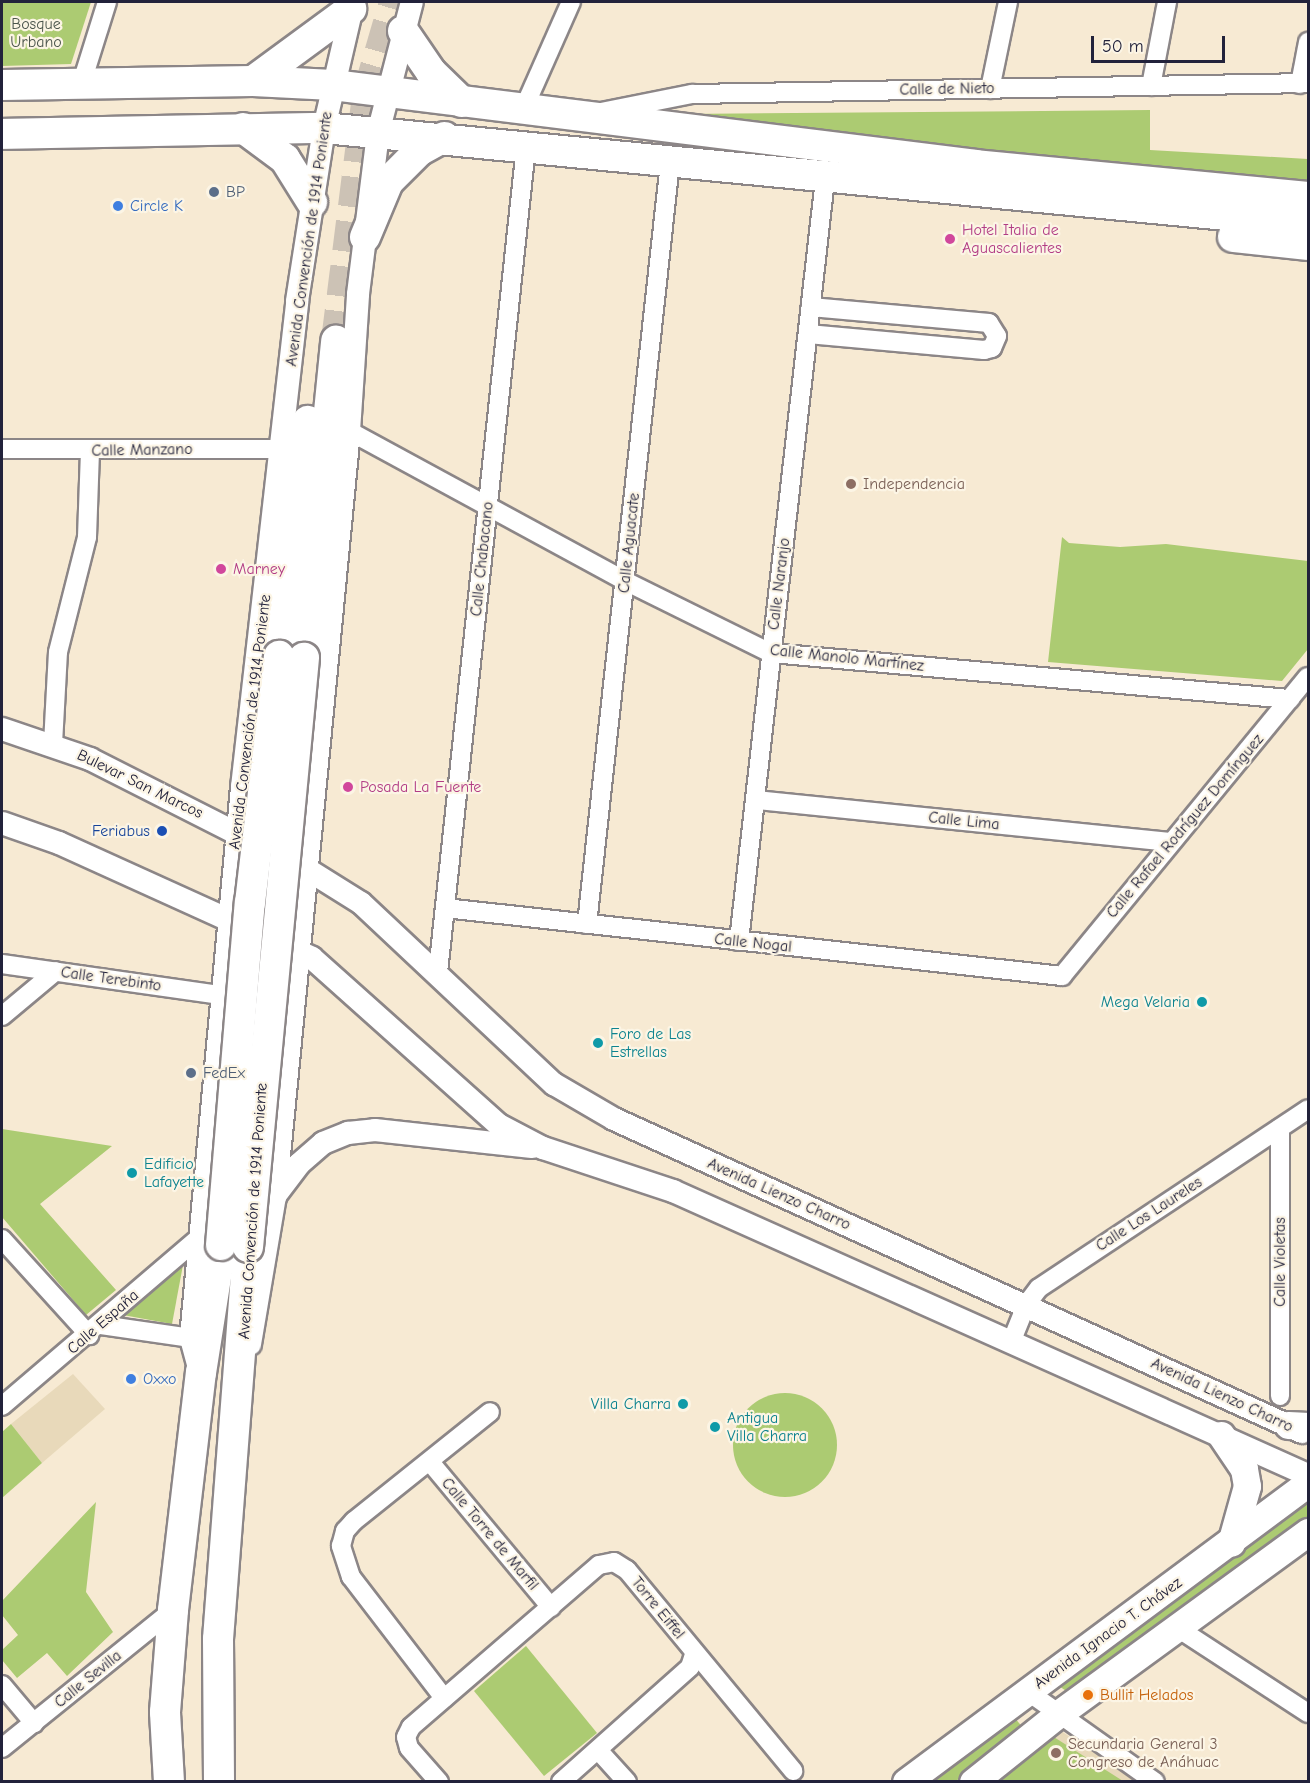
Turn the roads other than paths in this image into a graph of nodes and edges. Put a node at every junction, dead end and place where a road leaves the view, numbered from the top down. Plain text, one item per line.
1 (107, 2) edge
2 (412, 2) edge
3 (571, 2) edge
4 (1008, 2) edge
5 (1167, 2) edge
6 (352, 5) edge
7 (403, 31) junction
8 (1308, 42) edge
9 (253, 81) junction
10 (1304, 84) edge
11 (2, 85) edge
12 (81, 85) junction
13 (333, 85) junction
14 (1151, 86) junction
15 (990, 89) junction
16 (386, 91) junction
17 (462, 102) junction
18 (524, 108) junction
19 (588, 116) junction
20 (243, 128) junction
21 (324, 128) junction
22 (378, 133) junction
23 (2, 134) edge
24 (444, 137) junction
25 (526, 147) junction
26 (670, 162) junction
27 (825, 179) junction
28 (952, 191) junction
29 (1308, 197) edge
30 (312, 202) junction
31 (1308, 223) edge
32 (365, 237) junction
33 (1308, 245) edge
34 (811, 307) junction
35 (808, 334) junction
36 (327, 341) tunnel mouth
37 (349, 431) junction
38 (2, 449) edge
39 (282, 449) junction
40 (90, 452) junction
41 (488, 504) junction
42 (625, 580) junction
43 (771, 653) junction
44 (1308, 677) edge
45 (1290, 699) junction
46 (2, 729) edge
47 (53, 744) junction
48 (242, 787) junction
49 (313, 798) junction
50 (756, 800) junction
51 (2, 823) edge
52 (237, 831) junction
53 (1171, 842) junction
54 (305, 867) junction
55 (445, 908) junction
56 (228, 917) junction
57 (587, 924) junction
58 (739, 941) junction
59 (297, 949) junction
60 (2, 964) edge
61 (56, 971) junction
62 (438, 972) junction
63 (1062, 976) joint
64 (220, 995) junction
65 (2, 1016) edge
66 (218, 1048) junction
67 (286, 1051) junction
68 (1308, 1109) edge
69 (1280, 1128) junction
70 (543, 1148) junction
71 (275, 1196) junction
72 (2, 1239) edge
73 (224, 1242) junction
74 (1026, 1305) junction
75 (95, 1330) junction
76 (191, 1338) junction
77 (1012, 1340) junction
78 (241, 1364) junction
79 (201, 1374) junction
80 (1280, 1396) dead end
81 (2, 1406) edge
82 (490, 1412) dead end
83 (1302, 1429) edge
84 (1221, 1435) junction
85 (430, 1462) junction
86 (1308, 1475) edge
87 (1308, 1483) edge
88 (1308, 1532) edge
89 (1231, 1543) junction
90 (551, 1606) junction
91 (173, 1610) junction
92 (1179, 1629) junction
93 (694, 1655) junction
94 (2, 1685) edge
95 (1028, 1691) junction
96 (444, 1698) junction
97 (1308, 1713) edge
98 (1057, 1715) junction
99 (34, 1723) junction
100 (2, 1748) edge
101 (598, 1750) junction
102 (793, 1771) dead end
103 (169, 1782) edge
104 (219, 1782) edge
105 (439, 1782) edge
106 (561, 1782) edge
107 (627, 1782) edge
108 (906, 1782) edge
109 (973, 1782) edge
110 (1155, 1782) edge

1 - 12 street
2 - 7 street, Avenida Convención de 1914 Poniente
3 - 18 street
4 - 15 street
5 - 14 street
6 - 9 main road
6 - 13 street, Avenida Convención de 1914 Poniente
7 - 16 street, Avenida Convención de 1914 Poniente
7 - 17 main road
8 - 10 street
9 - 12 main road
9 - 13 main road
10 - 14 street, Calle de Nieto
11 - 12 main road
13 - 16 main road
13 - 21 street, Avenida Convención de 1914 Poniente
14 - 15 street, Calle de Nieto
15 - 19 street, Calle de Nieto
16 - 17 main road
16 - 22 street, Avenida Convención de 1914 Poniente
17 - 18 main road
18 - 19 main road
19 - 29 main road
20 - 21 main road
20 - 23 main road
20 - 30 main road
21 - 22 main road
21 - 30 street, Avenida Convención de 1914 Poniente
22 - 24 main road
22 - 32 street, Avenida Convención de 1914 Poniente
24 - 25 main road
24 - 32 main road
25 - 26 main road
25 - 41 street, Calle Chabacano
26 - 27 main road
26 - 42 street, Calle Aguacate
27 - 28 main road
27 - 34 street, Calle Naranjo
28 - 31 main road
28 - 33 main road
30 - 39 street, Avenida Convención de 1914 Poniente
32 - 37 street, Avenida Convención de 1914 Poniente
34 - 35 street, Calle Naranjo
34 - 35 street
35 - 43 street, Calle Naranjo
36 - 73 main road, Avenida Convención de 1914 Poniente, bridge
37 - 41 street, Calle Manolo Martínez
37 - 49 street, Avenida Convención de 1914 Poniente
38 - 40 street, Calle Manzano
39 - 40 street, Calle Manzano
39 - 48 street, Avenida Convención de 1914 Poniente
40 - 47 street
41 - 42 street, Calle Manolo Martínez
41 - 55 street, Calle Chabacano
42 - 43 street, Calle Manolo Martínez
42 - 57 street, Calle Aguacate
43 - 45 street, Calle Manolo Martínez
43 - 50 street, Calle Naranjo
44 - 45 street, Calle Rafael Rodríguez Domínguez
45 - 53 street, Calle Rafael Rodríguez Domínguez
46 - 47 street, Bulevar San Marcos
47 - 52 street, Bulevar San Marcos
48 - 49 street
48 - 52 street, Avenida Convención de 1914 Poniente
49 - 54 street, Avenida Convención de 1914 Poniente
50 - 53 street, Calle Lima
50 - 58 street, Calle Naranjo
51 - 56 street
52 - 54 street, Bulevar San Marcos
52 - 56 street, Avenida Convención de 1914 Poniente
53 - 63 street, Calle Rafael Rodríguez Domínguez
54 - 59 street, Avenida Convención de 1914 Poniente
54 - 62 street, Avenida Lienzo Charro
55 - 57 street, Calle Nogal
55 - 62 street, Calle Chabacano
56 - 59 street
56 - 64 street, Avenida Convención de 1914 Poniente
57 - 58 street, Calle Nogal
58 - 63 street, Calle Nogal
59 - 67 street, Avenida Convención de 1914 Poniente
59 - 70 street
60 - 61 street, Calle Terebinto
61 - 64 street, Calle Terebinto
61 - 65 street
62 - 74 street, Avenida Lienzo Charro
64 - 66 street, Avenida Convención de 1914 Poniente
66 - 67 street
66 - 73 street, Avenida Convención de 1914 Poniente
67 - 71 street, Avenida Convención de 1914 Poniente
68 - 69 street, Calle Los Laureles
69 - 74 street, Calle Los Laureles
69 - 80 street, Calle Violetas
70 - 71 street
70 - 77 street
71 - 78 street, Avenida Convención de 1914 Poniente
72 - 75 street
73 - 75 street, Calle España
73 - 76 street, Avenida Convención de 1914 Poniente
73 - 78 main road, Avenida Convención de 1914 Poniente
73 - 79 main road, Avenida Convención de 1914 Poniente
74 - 77 street, Calle Los Laureles
74 - 83 street, Avenida Lienzo Charro
75 - 76 street
75 - 81 street, Calle España
76 - 79 street, Avenida Convención de 1914 Poniente
77 - 84 street
78 - 104 main road, Avenida Convención de 1914 Poniente
79 - 91 main road, Avenida Convención de 1914 Poniente
82 - 85 street
84 - 86 street
84 - 89 main road
85 - 90 street, Calle Torre de Marfil
85 - 96 street
87 - 89 main road, Avenida Ignacio T. Chávez
88 - 92 main road
89 - 95 main road, Avenida Ignacio T. Chávez
90 - 93 street, Torre Eiffel
90 - 96 street, Torre Eiffel
91 - 99 street, Calle Sevilla
91 - 103 main road, Avenida Convención de 1914 Poniente
92 - 97 street
92 - 98 main road
93 - 101 street
93 - 102 street, Torre Eiffel
94 - 99 street
95 - 98 street
95 - 108 main road, Avenida Ignacio T. Chávez
96 - 105 street, Torre Eiffel
98 - 109 main road
98 - 110 street
99 - 100 street, Calle Sevilla
101 - 106 street
101 - 107 street

